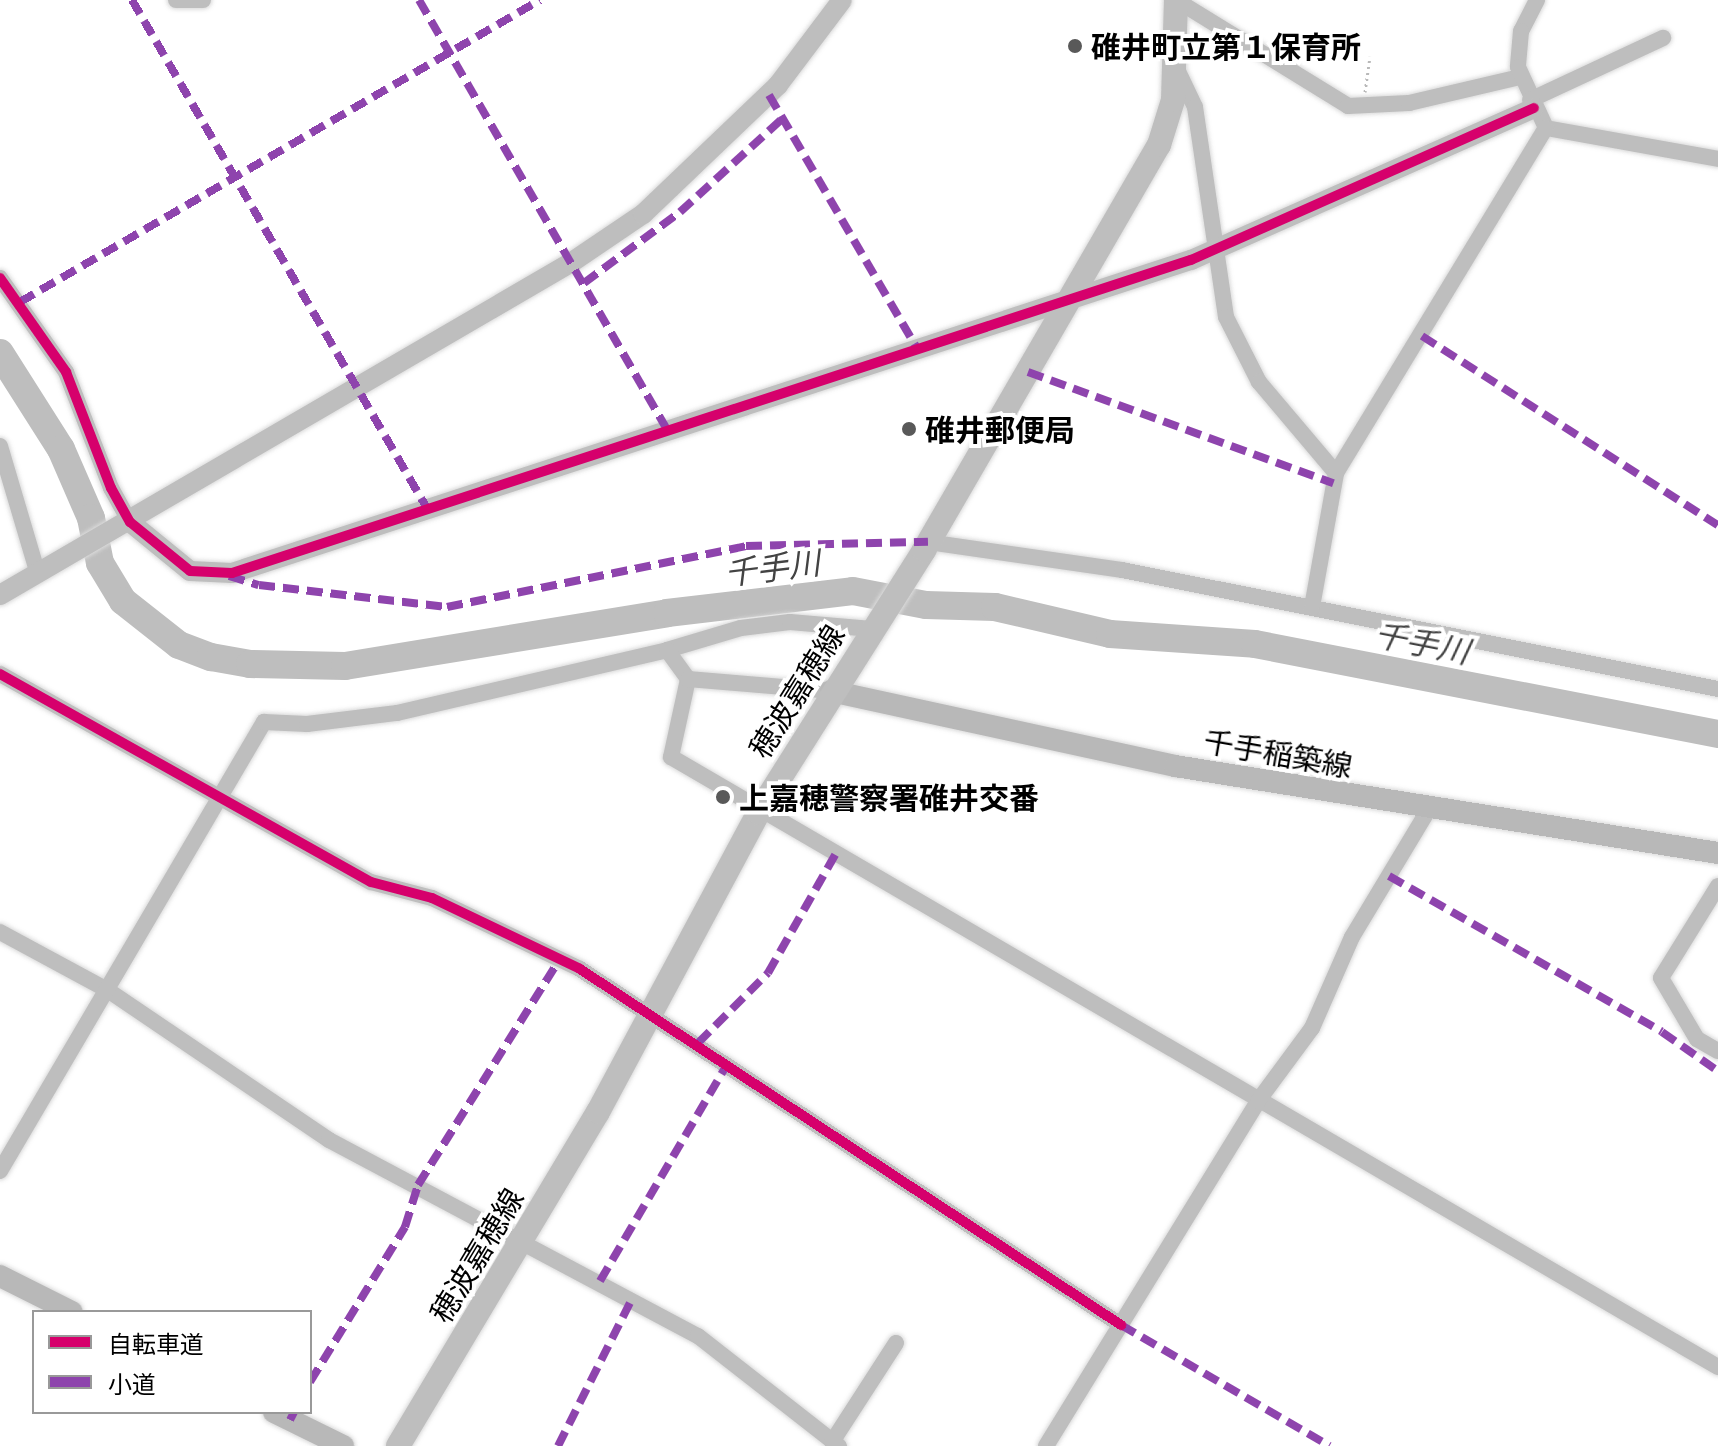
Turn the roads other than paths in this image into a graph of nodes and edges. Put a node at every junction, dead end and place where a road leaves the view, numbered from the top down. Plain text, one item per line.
1 (176, 0) edge
2 (203, 0) edge
3 (842, 0) edge
4 (1176, 0) edge
5 (1537, 0) edge
6 (1663, 38) dead end
7 (1176, 67) junction
8 (1520, 77) junction
9 (1532, 104) junction
10 (1546, 128) junction
11 (1718, 159) edge
12 (1221, 248) junction
13 (0, 278) edge
14 (1067, 300) junction
15 (0, 446) edge
16 (1336, 473) junction
17 (130, 522) junction
18 (926, 546) junction
19 (42, 571) junction
20 (0, 595) edge
21 (1312, 607) junction
22 (874, 626) junction
23 (667, 650) junction
24 (0, 674) edge
25 (688, 679) junction
26 (1718, 689) edge
27 (831, 691) junction
28 (221, 798) junction
29 (1429, 809) junction
30 (758, 813) junction
31 (1718, 853) edge
32 (1718, 886) edge
33 (2, 939) edge
34 (109, 991) junction
35 (650, 1017) junction
36 (1718, 1051) edge
37 (1258, 1101) junction
38 (0, 1171) edge
39 (522, 1242) junction
40 (0, 1276) edge
41 (68, 1310) edge
42 (1121, 1325) junction
43 (896, 1343) dead end
44 (1718, 1367) edge
45 (278, 1414) edge
46 (836, 1444) edge
47 (343, 1446) edge
48 (398, 1446) edge
49 (1046, 1446) edge

1 - 2 street
3 - 17 street
4 - 7 main road, 穂波嘉穂線
4 - 8 street
5 - 8 street
6 - 9 street
7 - 12 street
7 - 14 main road, 穂波嘉穂線
8 - 9 street
9 - 10 street
9 - 12 street
10 - 11 street
10 - 16 street
12 - 14 street
12 - 16 street
13 - 17 street
14 - 17 street
14 - 18 main road, 穂波嘉穂線
15 - 19 street
16 - 21 street
17 - 19 street
18 - 21 street
18 - 22 main road, 穂波嘉穂線
19 - 20 street
21 - 26 street
22 - 23 street
22 - 27 main road, 穂波嘉穂線
23 - 25 street
23 - 28 street
24 - 28 street
25 - 27 street
25 - 30 street
27 - 29 main road, 千手稲築線
27 - 30 main road, 穂波嘉穂線
28 - 34 street
28 - 35 street
29 - 31 main road, 千手稲築線
29 - 37 street
30 - 35 main road, 穂波嘉穂線
30 - 37 street
32 - 36 street
33 - 34 street
34 - 38 street
34 - 39 street
35 - 39 main road, 穂波嘉穂線
35 - 42 street
37 - 42 street
37 - 44 street
39 - 46 street
39 - 48 main road, 穂波嘉穂線
40 - 41 main road
42 - 49 street
43 - 46 street
45 - 47 main road

